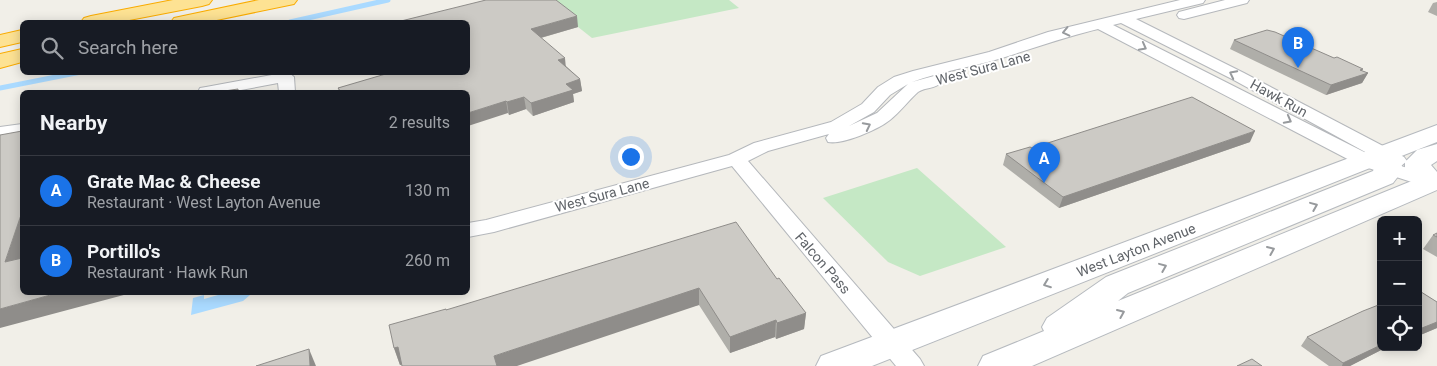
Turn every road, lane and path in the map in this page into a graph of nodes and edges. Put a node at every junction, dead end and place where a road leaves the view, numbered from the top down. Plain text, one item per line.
1 (202, 0) edge
2 (287, 0) edge
3 (1198, 0) edge
4 (1242, 0) edge
5 (101, 20) edge
6 (191, 20) edge
7 (1100, 24) joint
8 (1120, 26) junction
9 (1139, 26) junction
10 (20, 36) edge
11 (0, 41) edge
12 (20, 56) edge
13 (0, 61) edge
14 (217, 90) edge
15 (287, 90) edge
16 (20, 129) edge
17 (0, 133) edge
18 (1437, 133) edge
19 (1437, 152) edge
20 (736, 159) junction
21 (1380, 162) junction
22 (1435, 183) edge
23 (470, 230) edge
24 (901, 355) edge
25 (1007, 361) edge
26 (834, 366) edge

1 - 5 highway
2 - 6 highway
3 - 8 street, West Sura Lane
4 - 9 street
7 - 8 street, Hawk Run
7 -> 20 street, West Sura Lane
8 - 9 street, Hawk Run
20 -> 8 street, West Sura Lane
8 -> 21 street, Hawk Run
21 -> 9 street, Hawk Run
10 - 11 highway
12 - 13 highway
14 - 15 street
16 - 17 street
18 - 21 main road, West Layton Avenue
19 - 22 main road
20 - 23 street, West Sura Lane
20 - 24 street, Falcon Pass
21 - 22 street
21 -> 24 main road, West Layton Avenue
25 -> 21 main road
25 -> 22 main road
24 - 26 main road, West Layton Avenue

